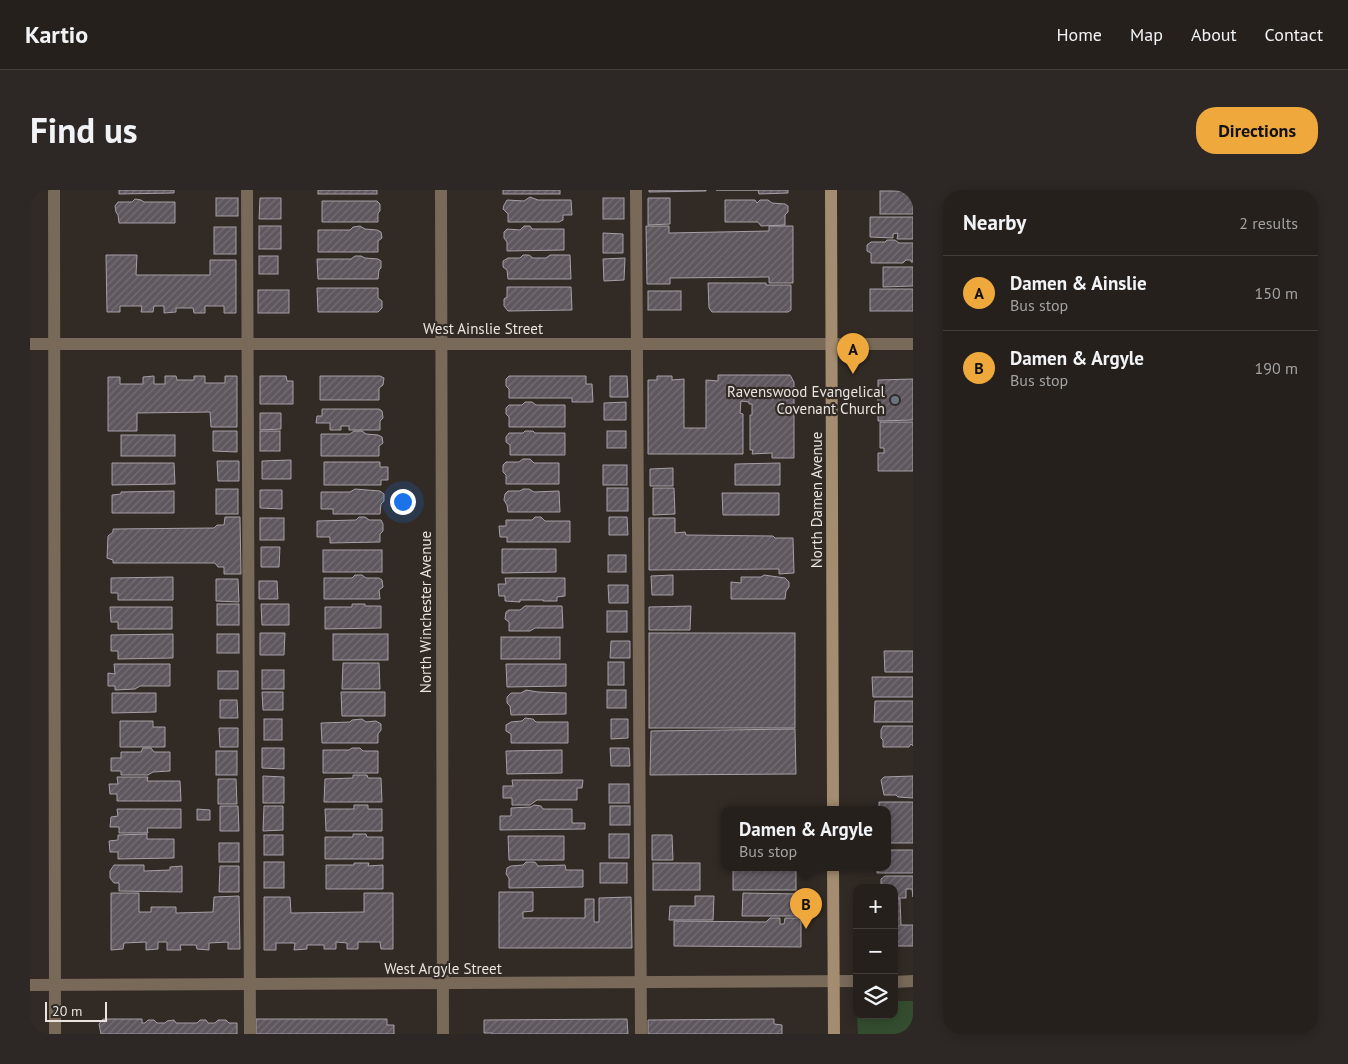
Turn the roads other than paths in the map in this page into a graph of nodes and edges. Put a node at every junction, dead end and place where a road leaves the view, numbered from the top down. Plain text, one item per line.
1 (54, 190) edge
2 (247, 190) edge
3 (440, 190) edge
4 (636, 190) edge
5 (831, 190) edge
6 (30, 344) edge
7 (54, 344) junction
8 (248, 344) junction
9 (441, 344) junction
10 (832, 344) junction
11 (913, 344) edge
12 (636, 345) junction
13 (833, 806) edge
14 (833, 871) edge
15 (834, 981) junction
16 (913, 981) edge
17 (853, 982) edge
18 (898, 982) edge
19 (641, 983) junction
20 (250, 984) junction
21 (443, 984) junction
22 (30, 985) edge
23 (55, 985) junction
24 (55, 1034) edge
25 (250, 1034) edge
26 (443, 1034) edge
27 (641, 1034) edge
28 (834, 1034) edge

1 - 7 street
2 - 8 street
3 - 9 street, North Winchester Avenue
4 - 12 street
5 - 10 main road, North Damen Avenue
6 - 7 street, West Ainslie Street
7 - 8 street, West Ainslie Street
7 - 23 street
8 - 9 street, West Ainslie Street
8 - 20 street
9 - 12 street, West Ainslie Street
9 - 21 street, North Winchester Avenue
10 - 11 street, West Ainslie Street
10 - 12 street, West Ainslie Street
10 - 13 main road, North Damen Avenue
12 - 19 street
14 - 15 main road
15 - 17 street, West Argyle Street
15 - 19 street, West Argyle Street
15 - 28 main road
16 - 18 street
19 - 21 street, West Argyle Street
19 - 27 street
20 - 21 street, West Argyle Street
20 - 23 street, West Argyle Street
20 - 25 street
21 - 26 street, North Winchester Avenue
22 - 23 street, West Argyle Street
23 - 24 street

